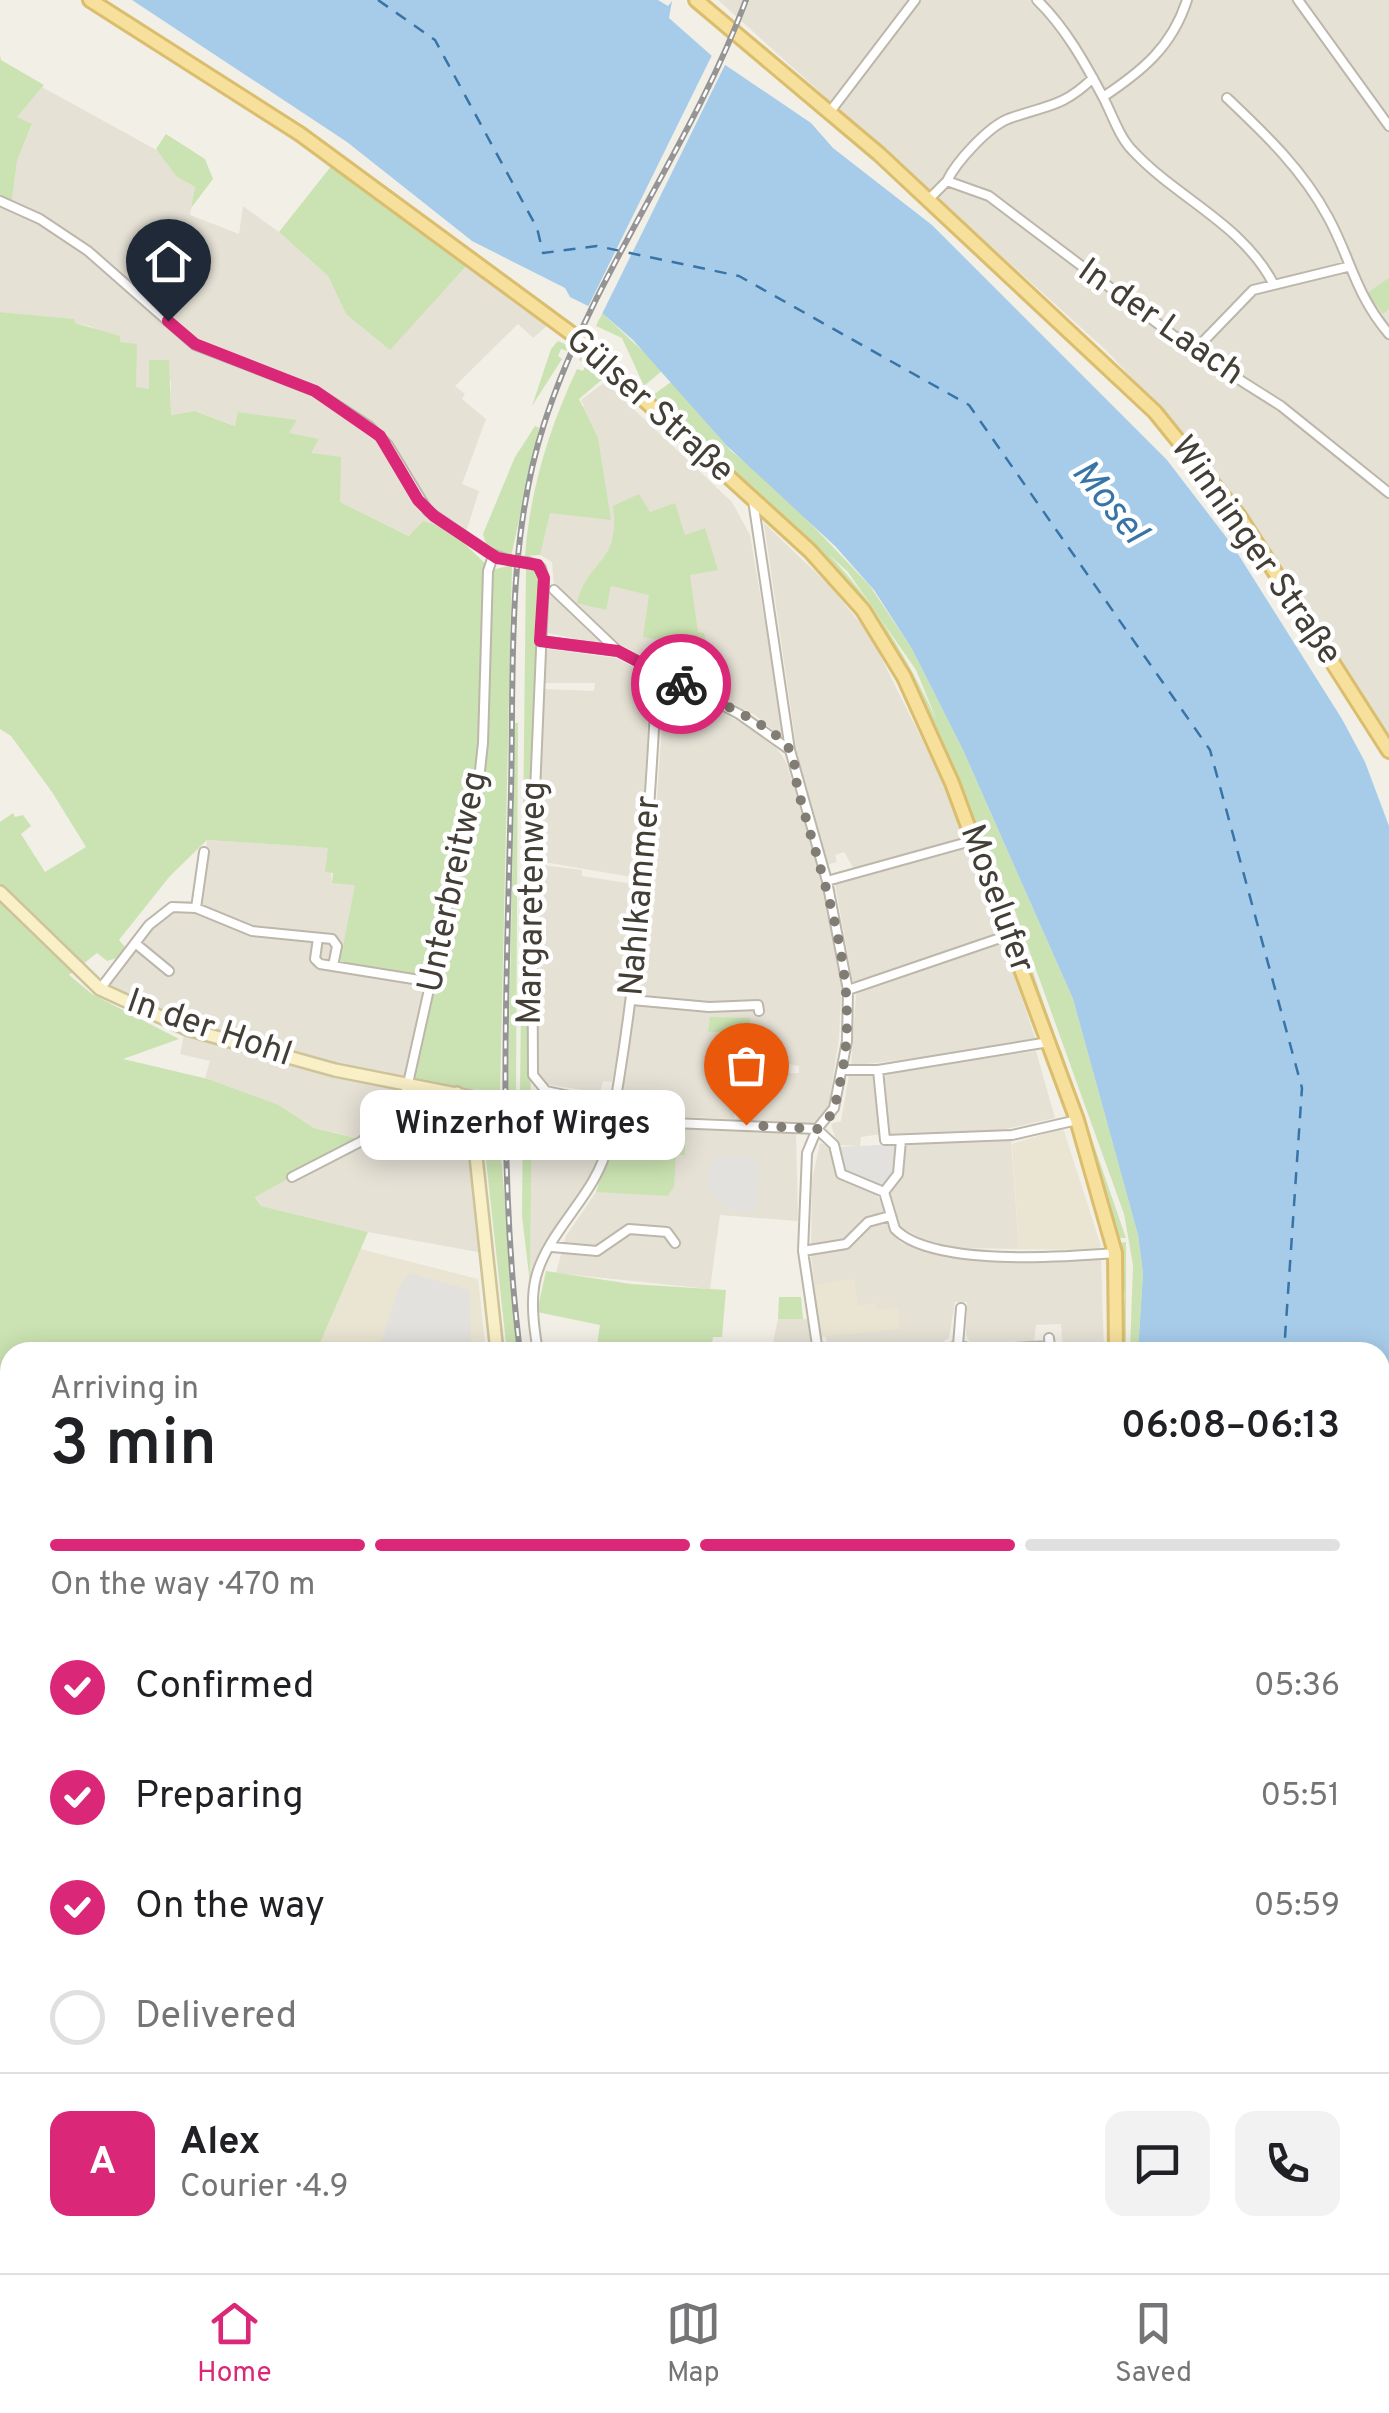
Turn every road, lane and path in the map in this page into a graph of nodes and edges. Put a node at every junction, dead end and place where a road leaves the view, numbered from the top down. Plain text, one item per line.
1 (90, 0) edge
2 (696, 0) edge
3 (914, 0) edge
4 (1039, 0) edge
5 (1187, 0) edge
6 (1298, 0) edge
7 (1093, 78) junction
8 (1103, 97) junction
9 (1227, 98) dead end
10 (828, 113) junction
11 (1389, 126) edge
12 (947, 181) junction
13 (928, 200) junction
14 (0, 201) edge
15 (1346, 267) junction
16 (1273, 283) junction
17 (1389, 334) edge
18 (1194, 351) junction
19 (1389, 493) edge
20 (753, 500) junction
21 (494, 556) junction
22 (554, 590) dead end
23 (540, 641) junction
24 (618, 651) junction
25 (656, 672) junction
26 (790, 750) junction
27 (1389, 751) edge
28 (975, 840) junction
29 (204, 852) dead end
30 (827, 881) junction
31 (0, 892) edge
32 (196, 908) junction
33 (1009, 935) junction
34 (318, 938) junction
35 (134, 943) junction
36 (333, 966) junction
37 (169, 970) dead end
38 (432, 982) junction
39 (100, 988) junction
40 (848, 990) junction
41 (632, 1000) junction
42 (758, 1011) dead end
43 (1049, 1042) junction
44 (843, 1070) junction
45 (878, 1070) junction
46 (408, 1087) junction
47 (470, 1102) junction
48 (612, 1105) junction
49 (611, 1118) junction
50 (1077, 1120) junction
51 (818, 1129) junction
52 (901, 1140) junction
53 (292, 1177) dead end
54 (884, 1192) junction
55 (890, 1216) junction
56 (675, 1244) dead end
57 (552, 1248) junction
58 (803, 1251) junction
59 (1116, 1253) junction
60 (961, 1308) dead end
61 (1049, 1338) dead end
62 (496, 1342) edge
63 (537, 1342) edge
64 (817, 1342) edge
65 (958, 1342) edge
66 (1050, 1342) edge
67 (1116, 1342) edge

1 - 20 main road, Gülser Straße
2 - 10 main road, Winninger Straße
3 - 10 street
4 - 7 street
5 - 8 street
6 - 11 street
7 - 8 street
7 - 12 street
8 - 16 street
9 - 15 street
10 - 13 main road, Winninger Straße
12 - 13 street
12 - 18 street, In der Laach
13 - 27 main road, Winninger Straße
14 - 21 street
15 - 16 street
15 - 17 street
16 - 18 street
18 - 19 street, In der Laach
20 - 26 street, Gülser Straße
20 - 28 main road, Moselufer
21 - 23 street, Margaretenweg, bridge
21 - 38 street, Unterbreitweg
22 - 24 street
23 - 24 street
23 - 48 street, Margaretenweg
24 - 25 street
25 - 26 street
25 - 41 street, Nahlkammer
26 - 30 street, Gülser Straße
28 - 30 street
28 - 33 main road, Moselufer
29 - 32 street
30 - 40 street, Gülser Straße
31 - 39 street, In der Hohl
32 - 34 street
32 - 35 street
33 - 40 street
33 - 43 main road, Moselufer
34 - 36 street
34 - 36 street
35 - 37 street
35 - 39 street
36 - 38 street
38 - 46 street, Unterbreitweg
39 - 46 street, In der Hohl
40 - 44 street, Gülser Straße
41 - 42 street
41 - 48 street, Nahlkammer
43 - 45 street
43 - 50 main road, Moselufer
44 - 45 street
44 - 51 street, Gülser Straße
45 - 52 street
46 - 47 street, In der Hohl
46 - 53 street
47 - 49 street, bridge
47 - 62 street
48 - 49 street, Nahlkammer
49 - 51 street
49 - 57 street, Nahlkammer
50 - 52 street
50 - 59 main road, Moselufer
51 - 54 street
51 - 58 street, Gülser Straße
52 - 54 street
54 - 55 street
55 - 58 street
55 - 59 street
56 - 57 street
57 - 63 street, Nahlkammer
58 - 64 street, Gülser Straße
59 - 67 main road, Moselufer
60 - 65 street
61 - 66 street

